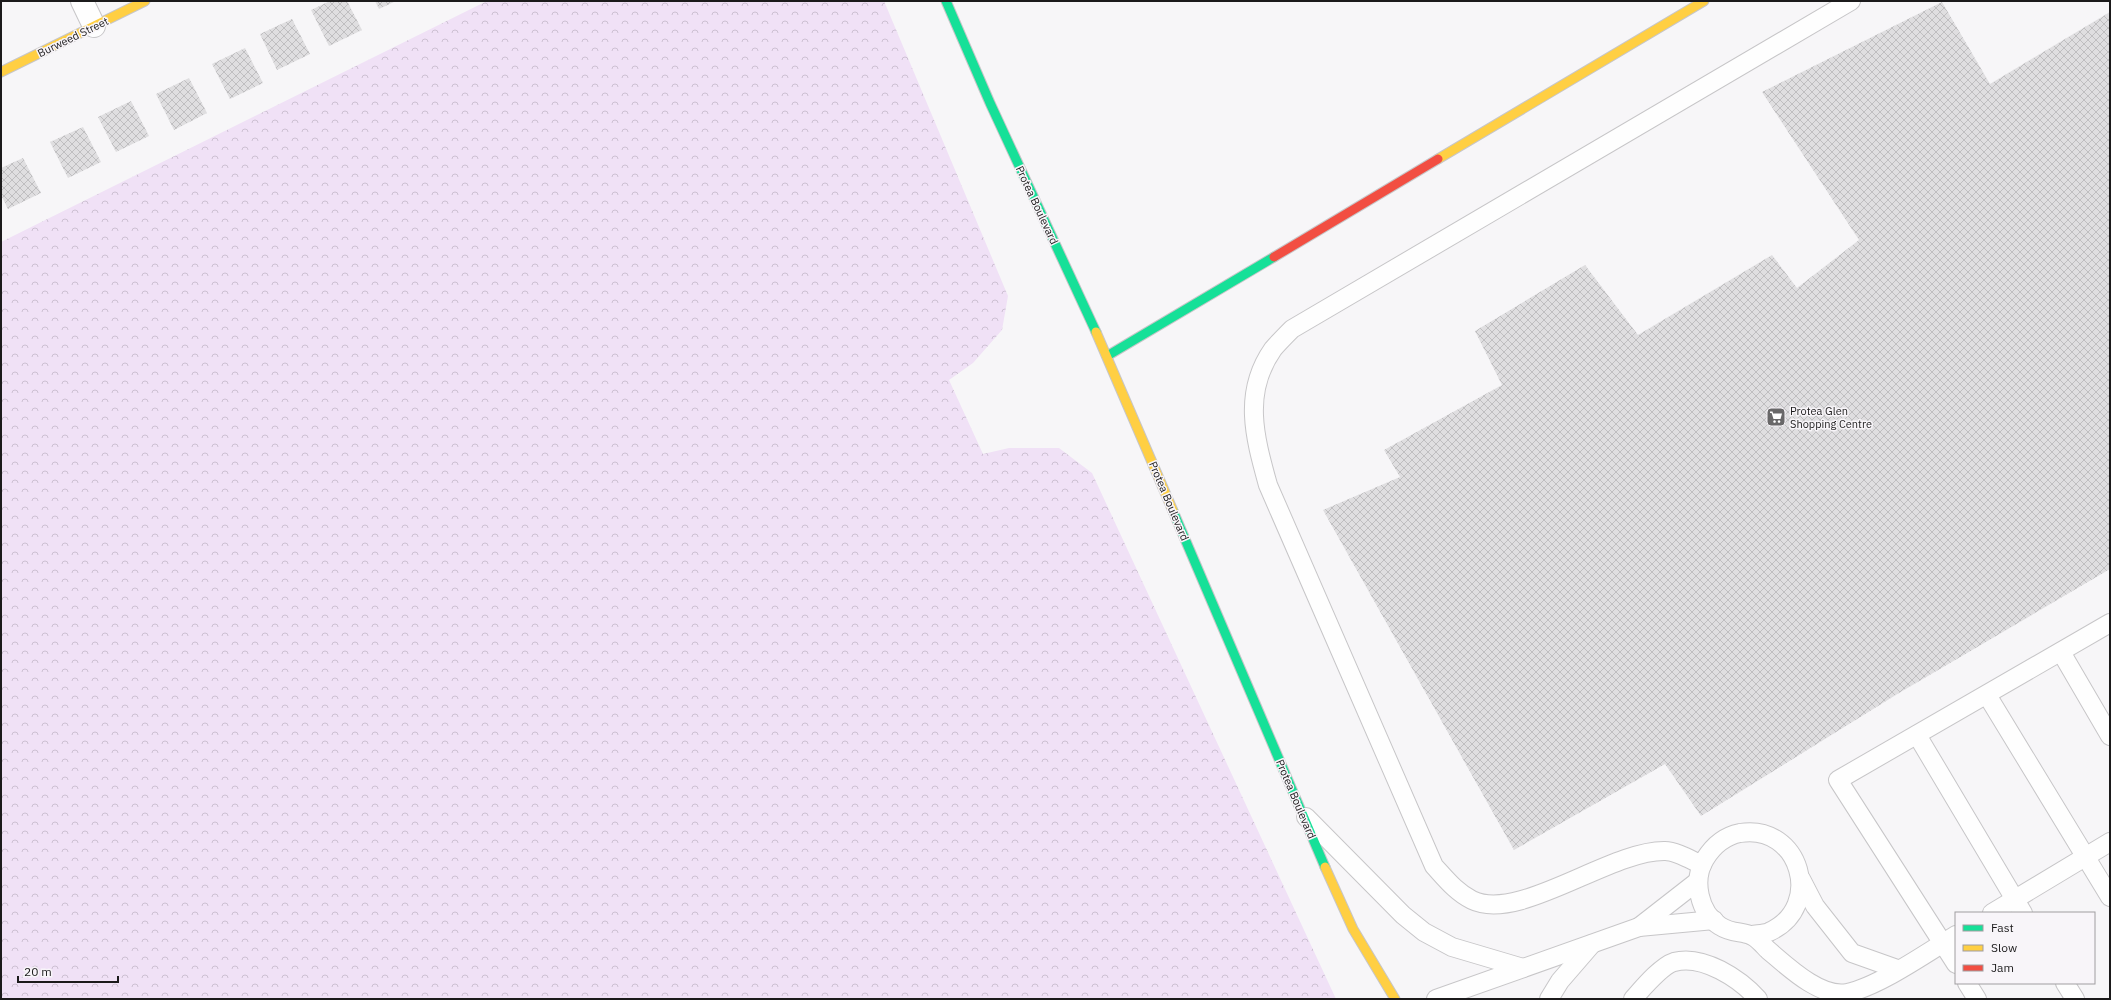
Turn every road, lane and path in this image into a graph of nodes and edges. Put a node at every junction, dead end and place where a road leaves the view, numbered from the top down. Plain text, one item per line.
1 (82, 1) edge
2 (145, 1) edge
3 (946, 1) edge
4 (1704, 1) edge
5 (1851, 1) edge
6 (94, 26) junction
7 (1, 72) edge
8 (1107, 356) junction
9 (2110, 623) edge
10 (2061, 652) junction
11 (1987, 695) junction
12 (1917, 735) junction
13 (2110, 736) edge
14 (1301, 812) junction
15 (2110, 842) edge
16 (2086, 857) junction
17 (1700, 873) junction
18 (1801, 878) junction
19 (2110, 897) edge
20 (2019, 906) edge
21 (1996, 912) edge
22 (1714, 920) junction
23 (1639, 927) junction
24 (1752, 935) junction
25 (1950, 939) edge
26 (1594, 942) junction
27 (1955, 960) edge
28 (1524, 968) junction
29 (1897, 970) junction
30 (1968, 984) edge
31 (2066, 984) edge
32 (1395, 999) edge
33 (1436, 999) edge
34 (1549, 999) edge
35 (1633, 999) edge
36 (1758, 999) edge
37 (1977, 999) edge
38 (2075, 999) edge

1 - 6 street
2 - 6 street, Burweed Street
3 - 8 street, Protea Boulevard
4 - 8 street
5 - 17 lane
6 - 7 street, Burweed Street
8 - 14 street, Protea Boulevard
9 - 10 lane
10 - 11 lane
10 - 13 lane
11 - 12 lane
11 - 16 lane
12 - 20 lane
12 - 25 lane
14 - 28 lane
14 - 32 street, Protea Boulevard
15 - 16 lane
16 - 19 lane
16 - 20 lane
17 - 18 lane
17 - 22 lane
17 - 23 lane
18 - 24 lane
18 - 29 lane
20 - 21 lane
22 - 23 lane
22 - 24 lane
23 - 26 lane
24 - 29 lane
25 - 27 lane
25 - 29 lane
26 - 28 lane
26 - 34 lane
28 - 33 lane
30 - 37 lane
31 - 38 lane
35 - 36 lane

